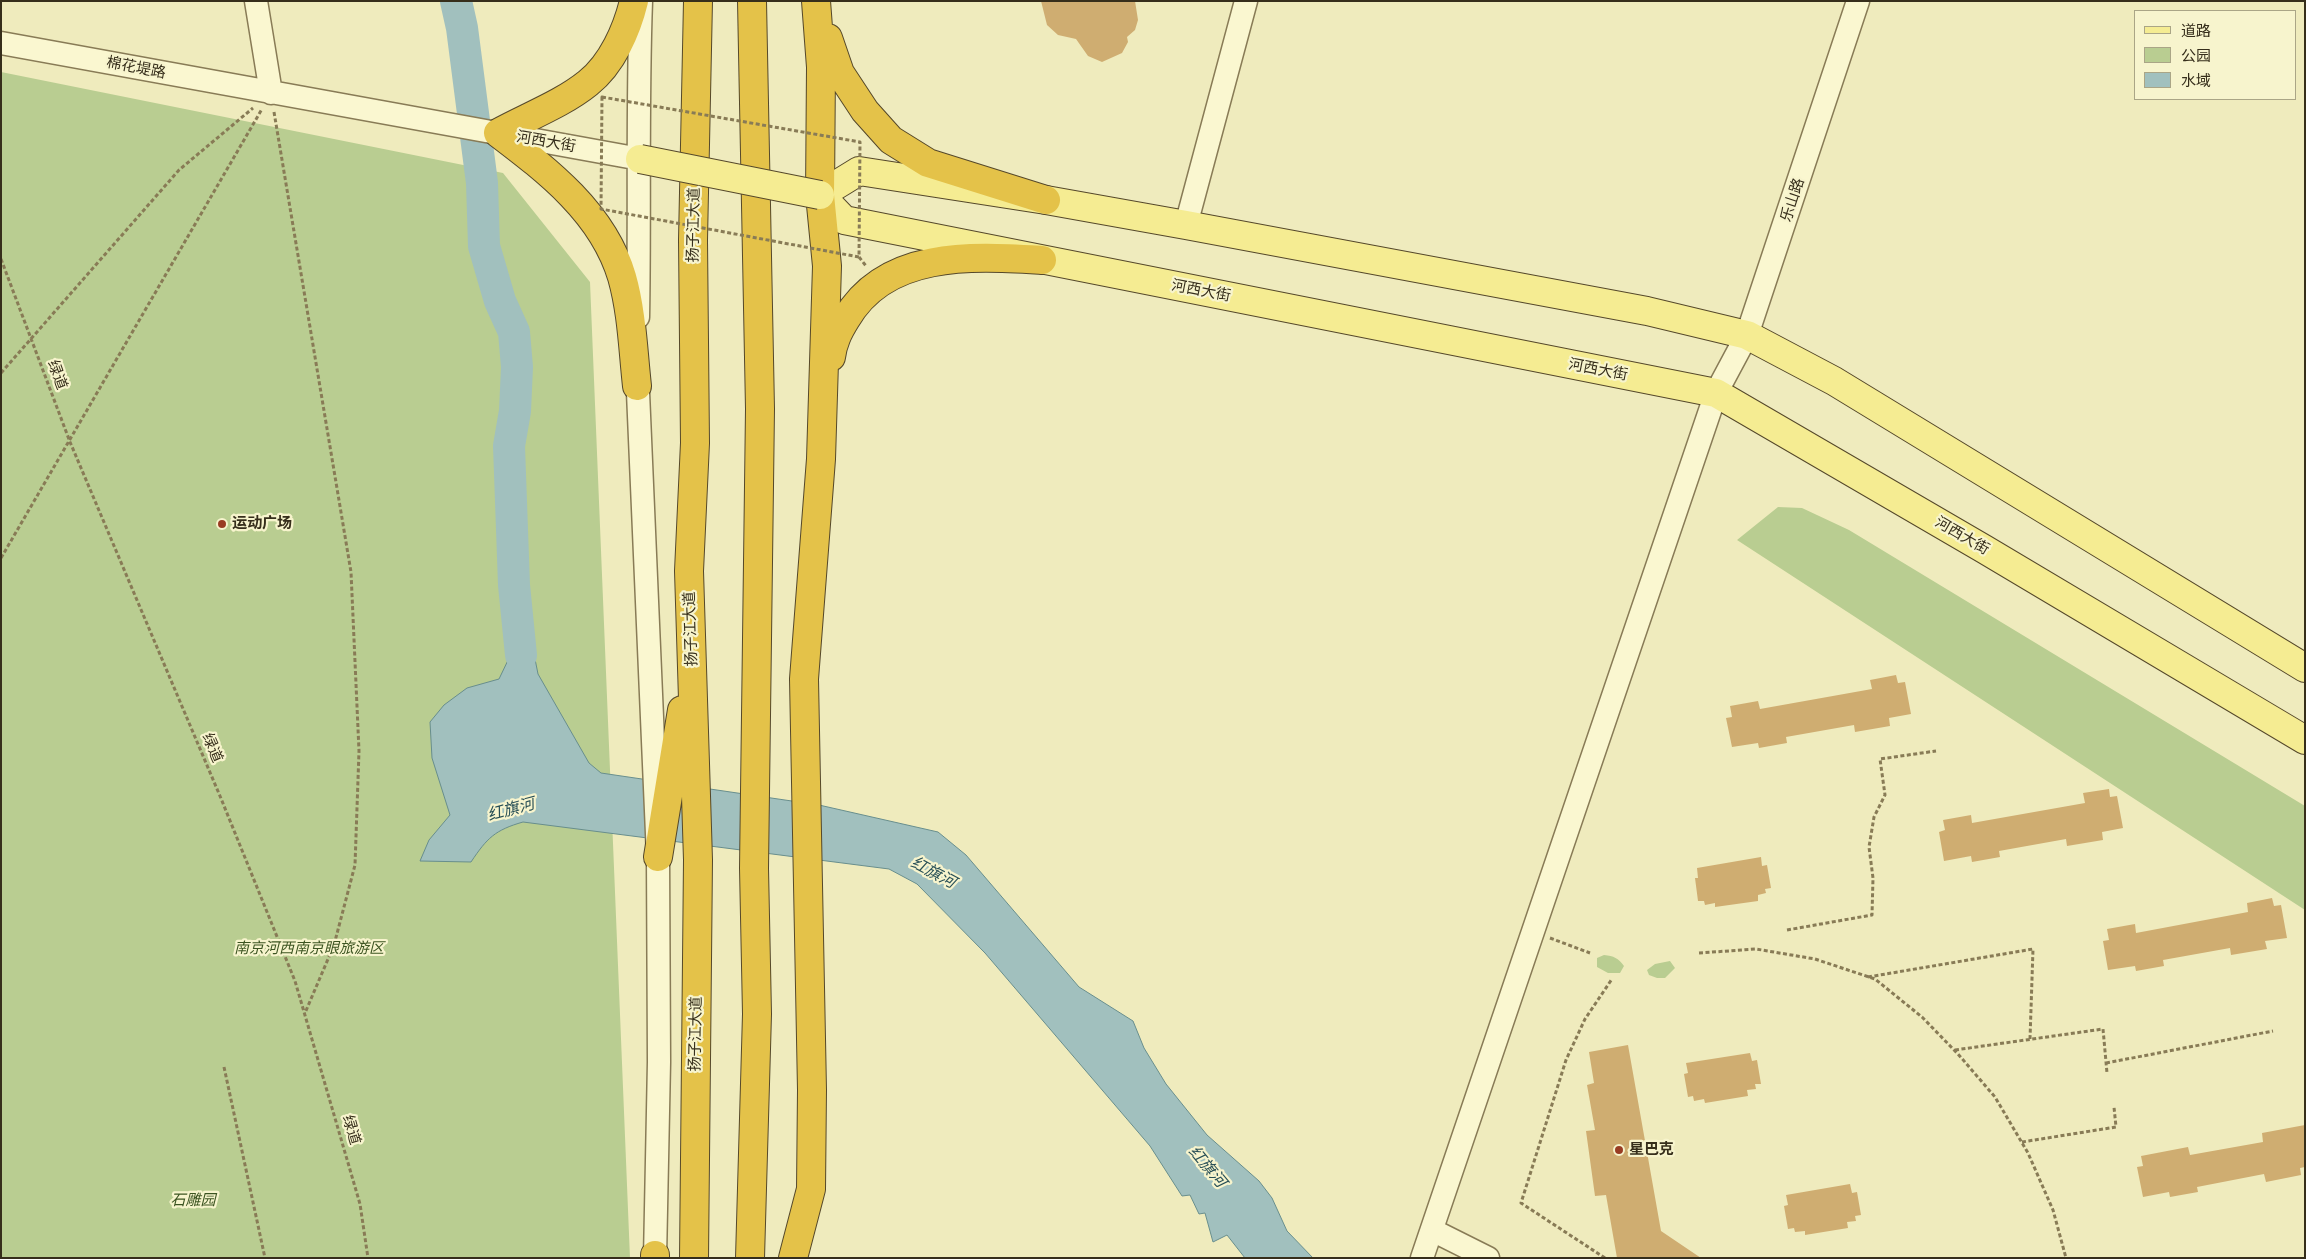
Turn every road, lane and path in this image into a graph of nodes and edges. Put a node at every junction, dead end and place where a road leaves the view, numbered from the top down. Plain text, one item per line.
1 (256, 1) edge
2 (634, 1) edge
3 (642, 1) edge
4 (698, 1) edge
5 (752, 1) edge
6 (816, 1) edge
7 (1246, 1) edge
8 (1858, 1) edge
9 (1, 43) edge
10 (270, 93) junction
11 (497, 132) junction
12 (640, 159) junction
13 (820, 195) junction
14 (1046, 200) junction
15 (1186, 224) junction
16 (1, 259) edge
17 (1042, 260) junction
18 (1746, 335) junction
19 (32, 340) junction
20 (1, 373) edge
21 (636, 386) junction
22 (1716, 393) junction
23 (822, 403) junction
24 (70, 442) junction
25 (1, 558) edge
26 (2305, 668) edge
27 (2305, 740) edge
28 (1936, 751) dead end
29 (673, 768) junction
30 (658, 856) joint
31 (1787, 930) dead end
32 (1534, 931) junction
33 (1590, 953) dead end
34 (1700, 953) dead end
35 (1867, 977) junction
36 (1612, 979) dead end
37 (305, 1014) junction
38 (2273, 1031) dead end
39 (2030, 1039) junction
40 (1955, 1050) junction
41 (2106, 1062) junction
42 (224, 1067) dead end
43 (2107, 1073) dead end
44 (2114, 1106) dead end
45 (2022, 1142) junction
46 (811, 1189) junction
47 (1432, 1230) junction
48 (655, 1257) edge
49 (265, 1258) edge
50 (368, 1258) edge
51 (694, 1258) edge
52 (750, 1258) edge
53 (793, 1258) edge
54 (804, 1258) edge
55 (1422, 1258) edge
56 (1488, 1258) edge
57 (1606, 1258) edge
58 (2066, 1258) edge

1 - 10 street
2 - 11 highway
3 - 12 street
4 - 29 highway, 扬子江大道
5 - 52 highway
6 - 13 highway
6 - 14 highway
7 - 15 street
8 - 18 street, 乐山路
9 - 10 street, 棉花堤路
10 - 11 street, 河西大街
10 - 19 path
10 - 24 path
10 - 37 path
11 - 12 street, 河西大街
11 - 21 highway
12 - 13 main road, 河西大街, bridge
12 - 21 street
13 - 14 main road
13 - 17 main road, 河西大街
13 - 23 highway
14 - 15 main road
15 - 18 main road
16 - 19 path, 绿道
17 - 22 main road, 河西大街
17 - 23 highway
18 - 22 street, 乐山路
18 - 26 main road
19 - 20 path
19 - 24 path, 绿道
21 - 29 street
22 - 27 main road, 河西大街
22 - 32 street, 乐山路
23 - 46 highway
24 - 25 path
24 - 37 path, 绿道
28 - 31 path
29 - 30 highway
29 - 51 highway, 扬子江大道
30 - 48 street
32 - 33 path
32 - 47 street, 乐山路
34 - 35 path
35 - 39 path
35 - 40 path
36 - 57 path
37 - 50 path, 绿道
38 - 41 path
39 - 40 path
39 - 41 path
40 - 45 path
41 - 43 path
42 - 49 path
44 - 45 path
45 - 58 path
46 - 53 highway
46 - 54 street
47 - 55 street, 乐山路
47 - 56 street

